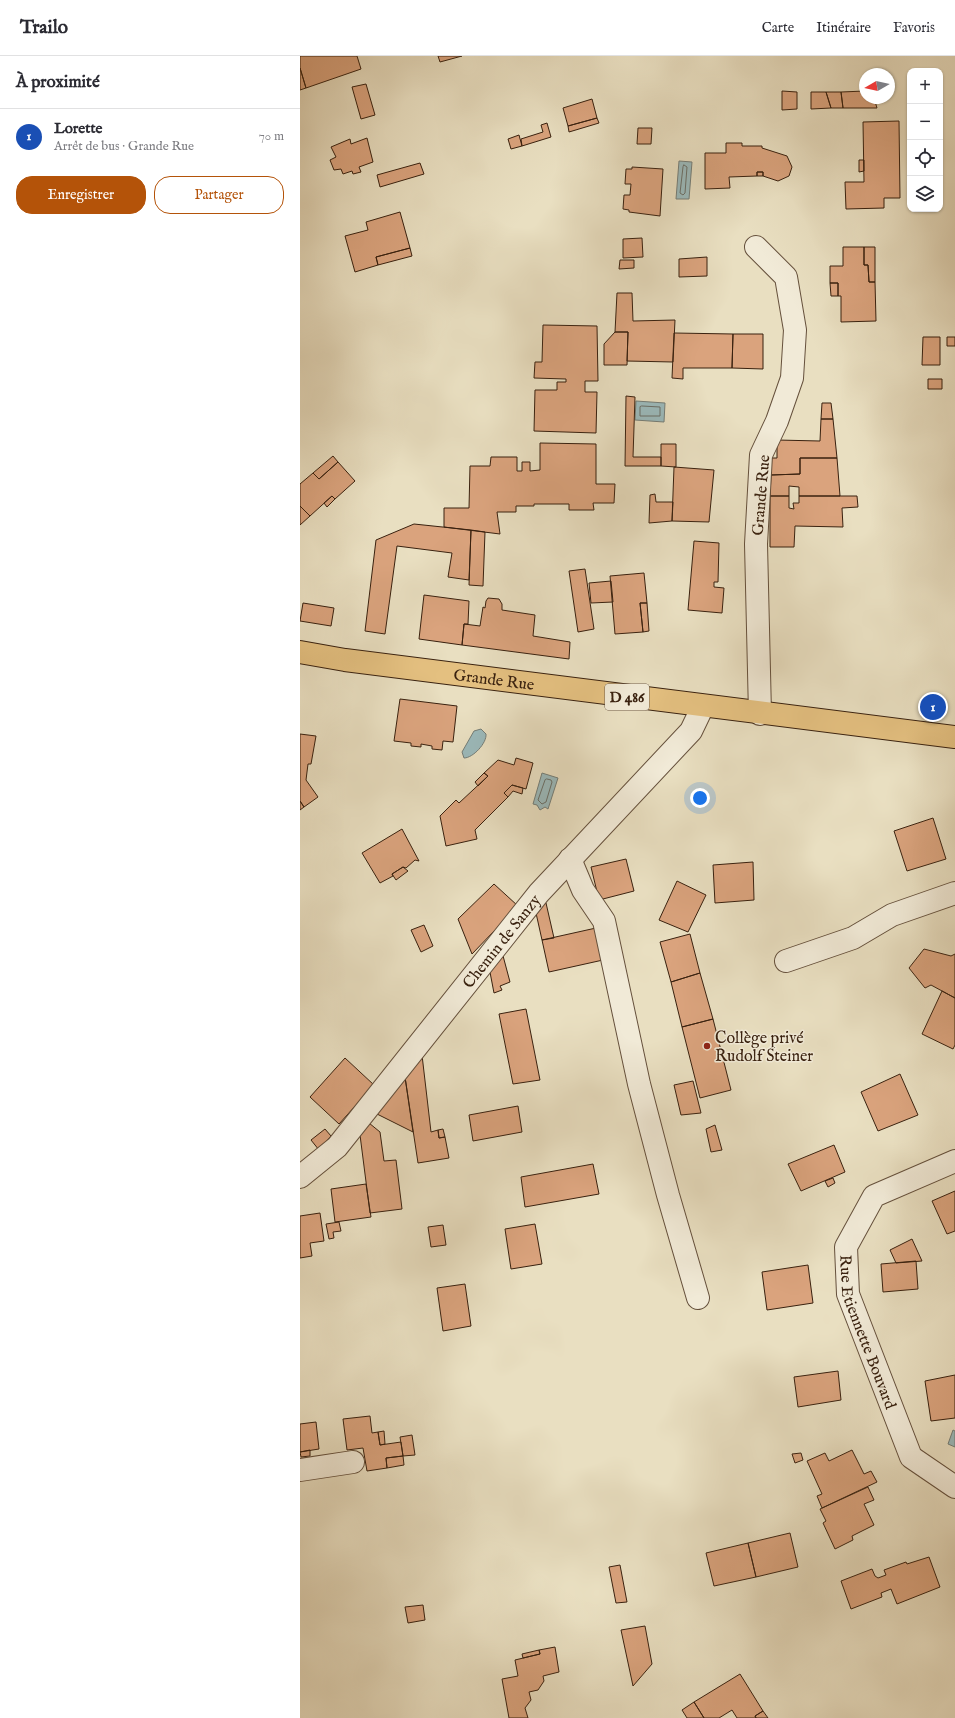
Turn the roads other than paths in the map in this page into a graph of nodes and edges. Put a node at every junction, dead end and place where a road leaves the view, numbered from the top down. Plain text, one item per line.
1 (756, 247) dead end
2 (300, 652) edge
3 (703, 706) junction
4 (760, 714) junction
5 (955, 737) edge
6 (570, 859) junction
7 (955, 893) edge
8 (786, 961) dead end
9 (955, 1161) edge
10 (300, 1177) edge
11 (698, 1298) dead end
12 (353, 1462) dead end
13 (300, 1470) edge
14 (955, 1487) edge

1 - 4 street, Grande Rue
2 - 3 main road, Grande Rue / D 486
3 - 4 main road, Grande Rue / D 486
3 - 6 street, Chemin de Sanzy
4 - 5 main road, Grande Rue / D 486
6 - 10 street, Chemin de Sanzy
6 - 11 street
7 - 8 street
9 - 14 street, Rue Etiennette Bouvard
12 - 13 street

